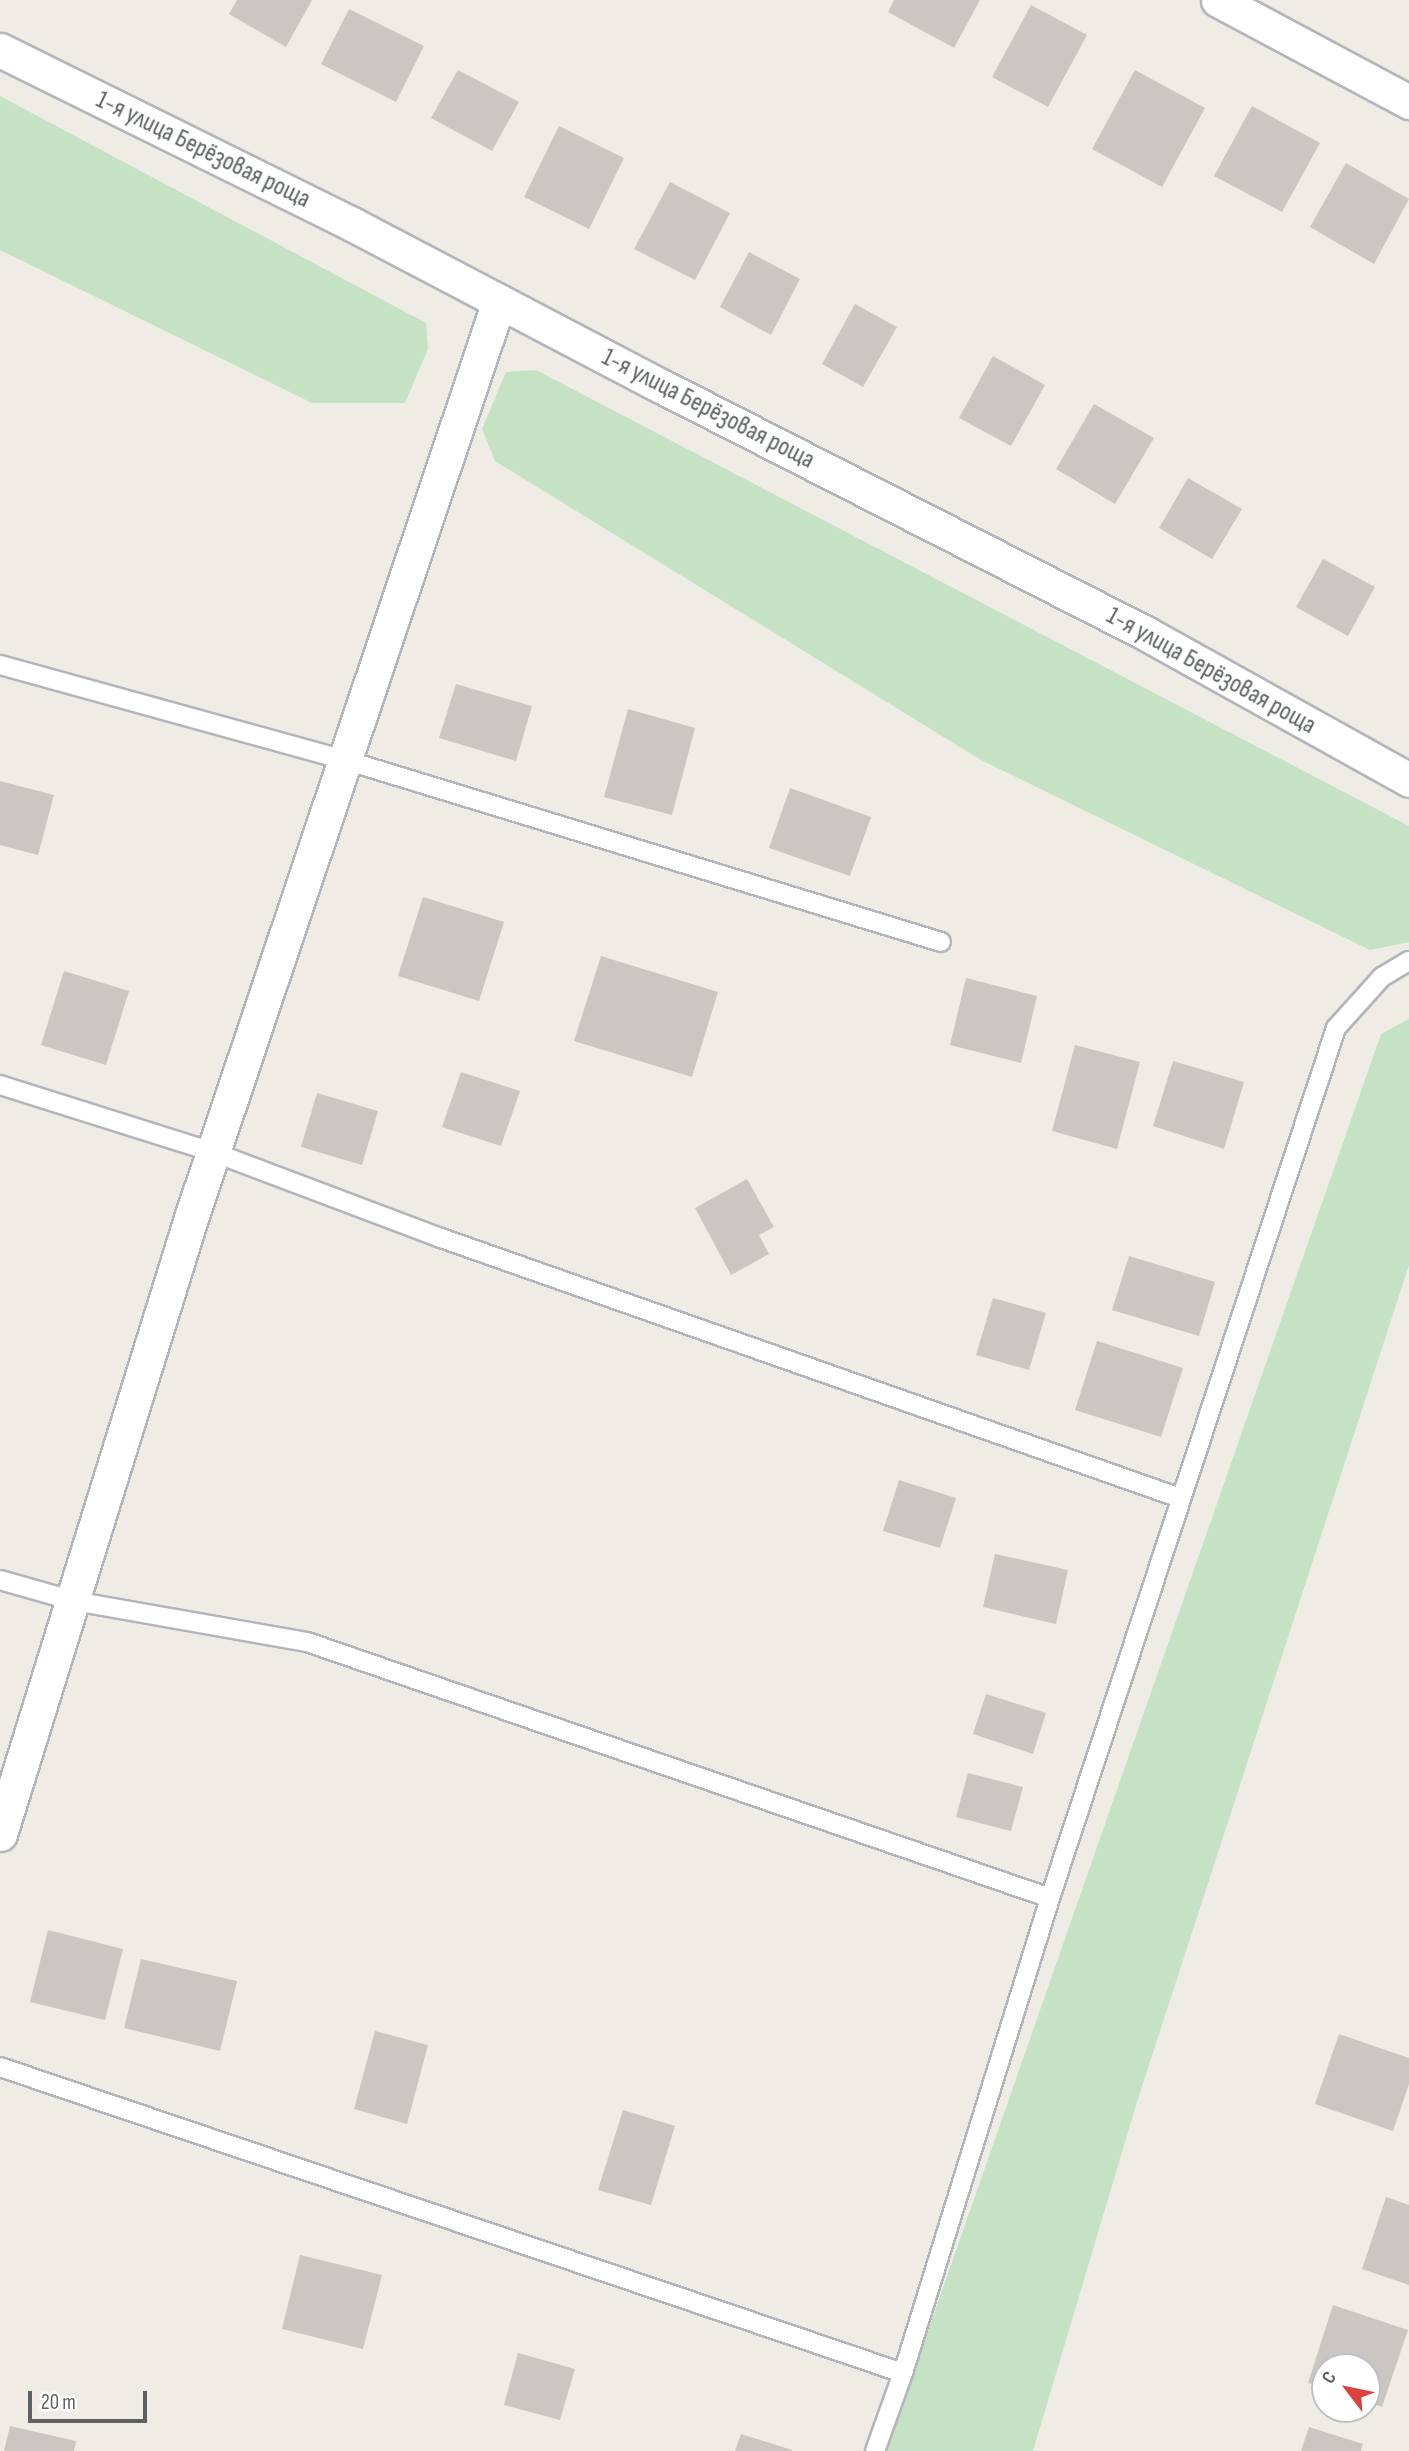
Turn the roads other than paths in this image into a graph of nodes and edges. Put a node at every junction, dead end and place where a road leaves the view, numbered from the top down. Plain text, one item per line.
1 (1218, 0) edge
2 (0, 50) edge
3 (1409, 102) edge
4 (499, 301) junction
5 (0, 665) edge
6 (345, 760) junction
7 (1409, 780) edge
8 (941, 942) dead end
9 (1409, 961) edge
10 (0, 1085) edge
11 (213, 1152) junction
12 (1180, 1498) junction
13 (0, 1580) edge
14 (74, 1601) junction
15 (0, 1834) edge
16 (1050, 1898) junction
17 (0, 2067) edge
18 (903, 2373) junction
19 (875, 2451) edge

1 - 3 street
2 - 4 street, 1-я улица Берёзовая роща
4 - 6 street
4 - 7 street, 1-я улица Берёзовая роща
5 - 6 lane
6 - 8 lane
6 - 11 street
9 - 12 lane
10 - 11 lane
11 - 12 lane
11 - 14 street
12 - 16 lane
13 - 14 lane
14 - 15 street
14 - 16 lane
16 - 18 lane
17 - 18 lane
18 - 19 lane

